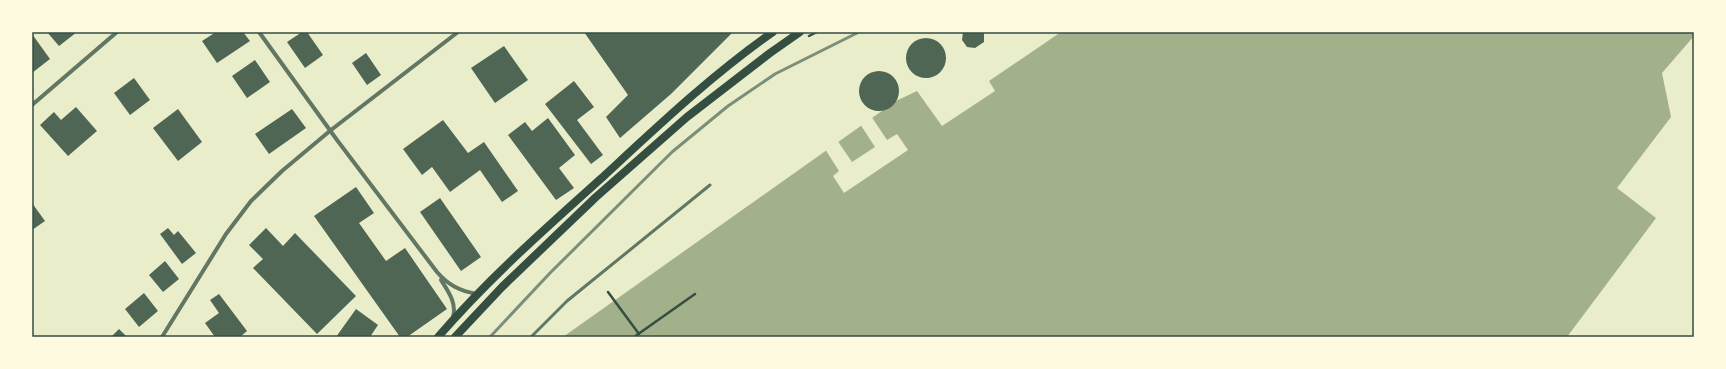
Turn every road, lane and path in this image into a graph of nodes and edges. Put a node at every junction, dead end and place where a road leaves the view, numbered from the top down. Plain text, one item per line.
1 (118, 32) edge
2 (260, 32) edge
3 (458, 32) edge
4 (773, 32) edge
5 (800, 32) edge
6 (817, 32) edge
7 (803, 40) dead end
8 (32, 105) edge
9 (331, 130) junction
10 (710, 185) dead end
11 (437, 272) junction
12 (608, 292) dead end
13 (478, 294) junction
14 (695, 294) dead end
15 (447, 327) junction
16 (638, 334) junction
17 (162, 337) edge
18 (438, 337) edge
19 (455, 337) edge
20 (531, 337) edge
21 (634, 337) edge

1 - 8 street
2 - 9 street
3 - 9 street
4 - 13 main road
5 - 19 main road
6 - 7 path
9 - 11 street
9 - 17 street
10 - 20 lane
11 - 13 street
11 - 15 street
12 - 16 path
13 - 15 main road
14 - 16 path
15 - 18 main road
16 - 21 path

